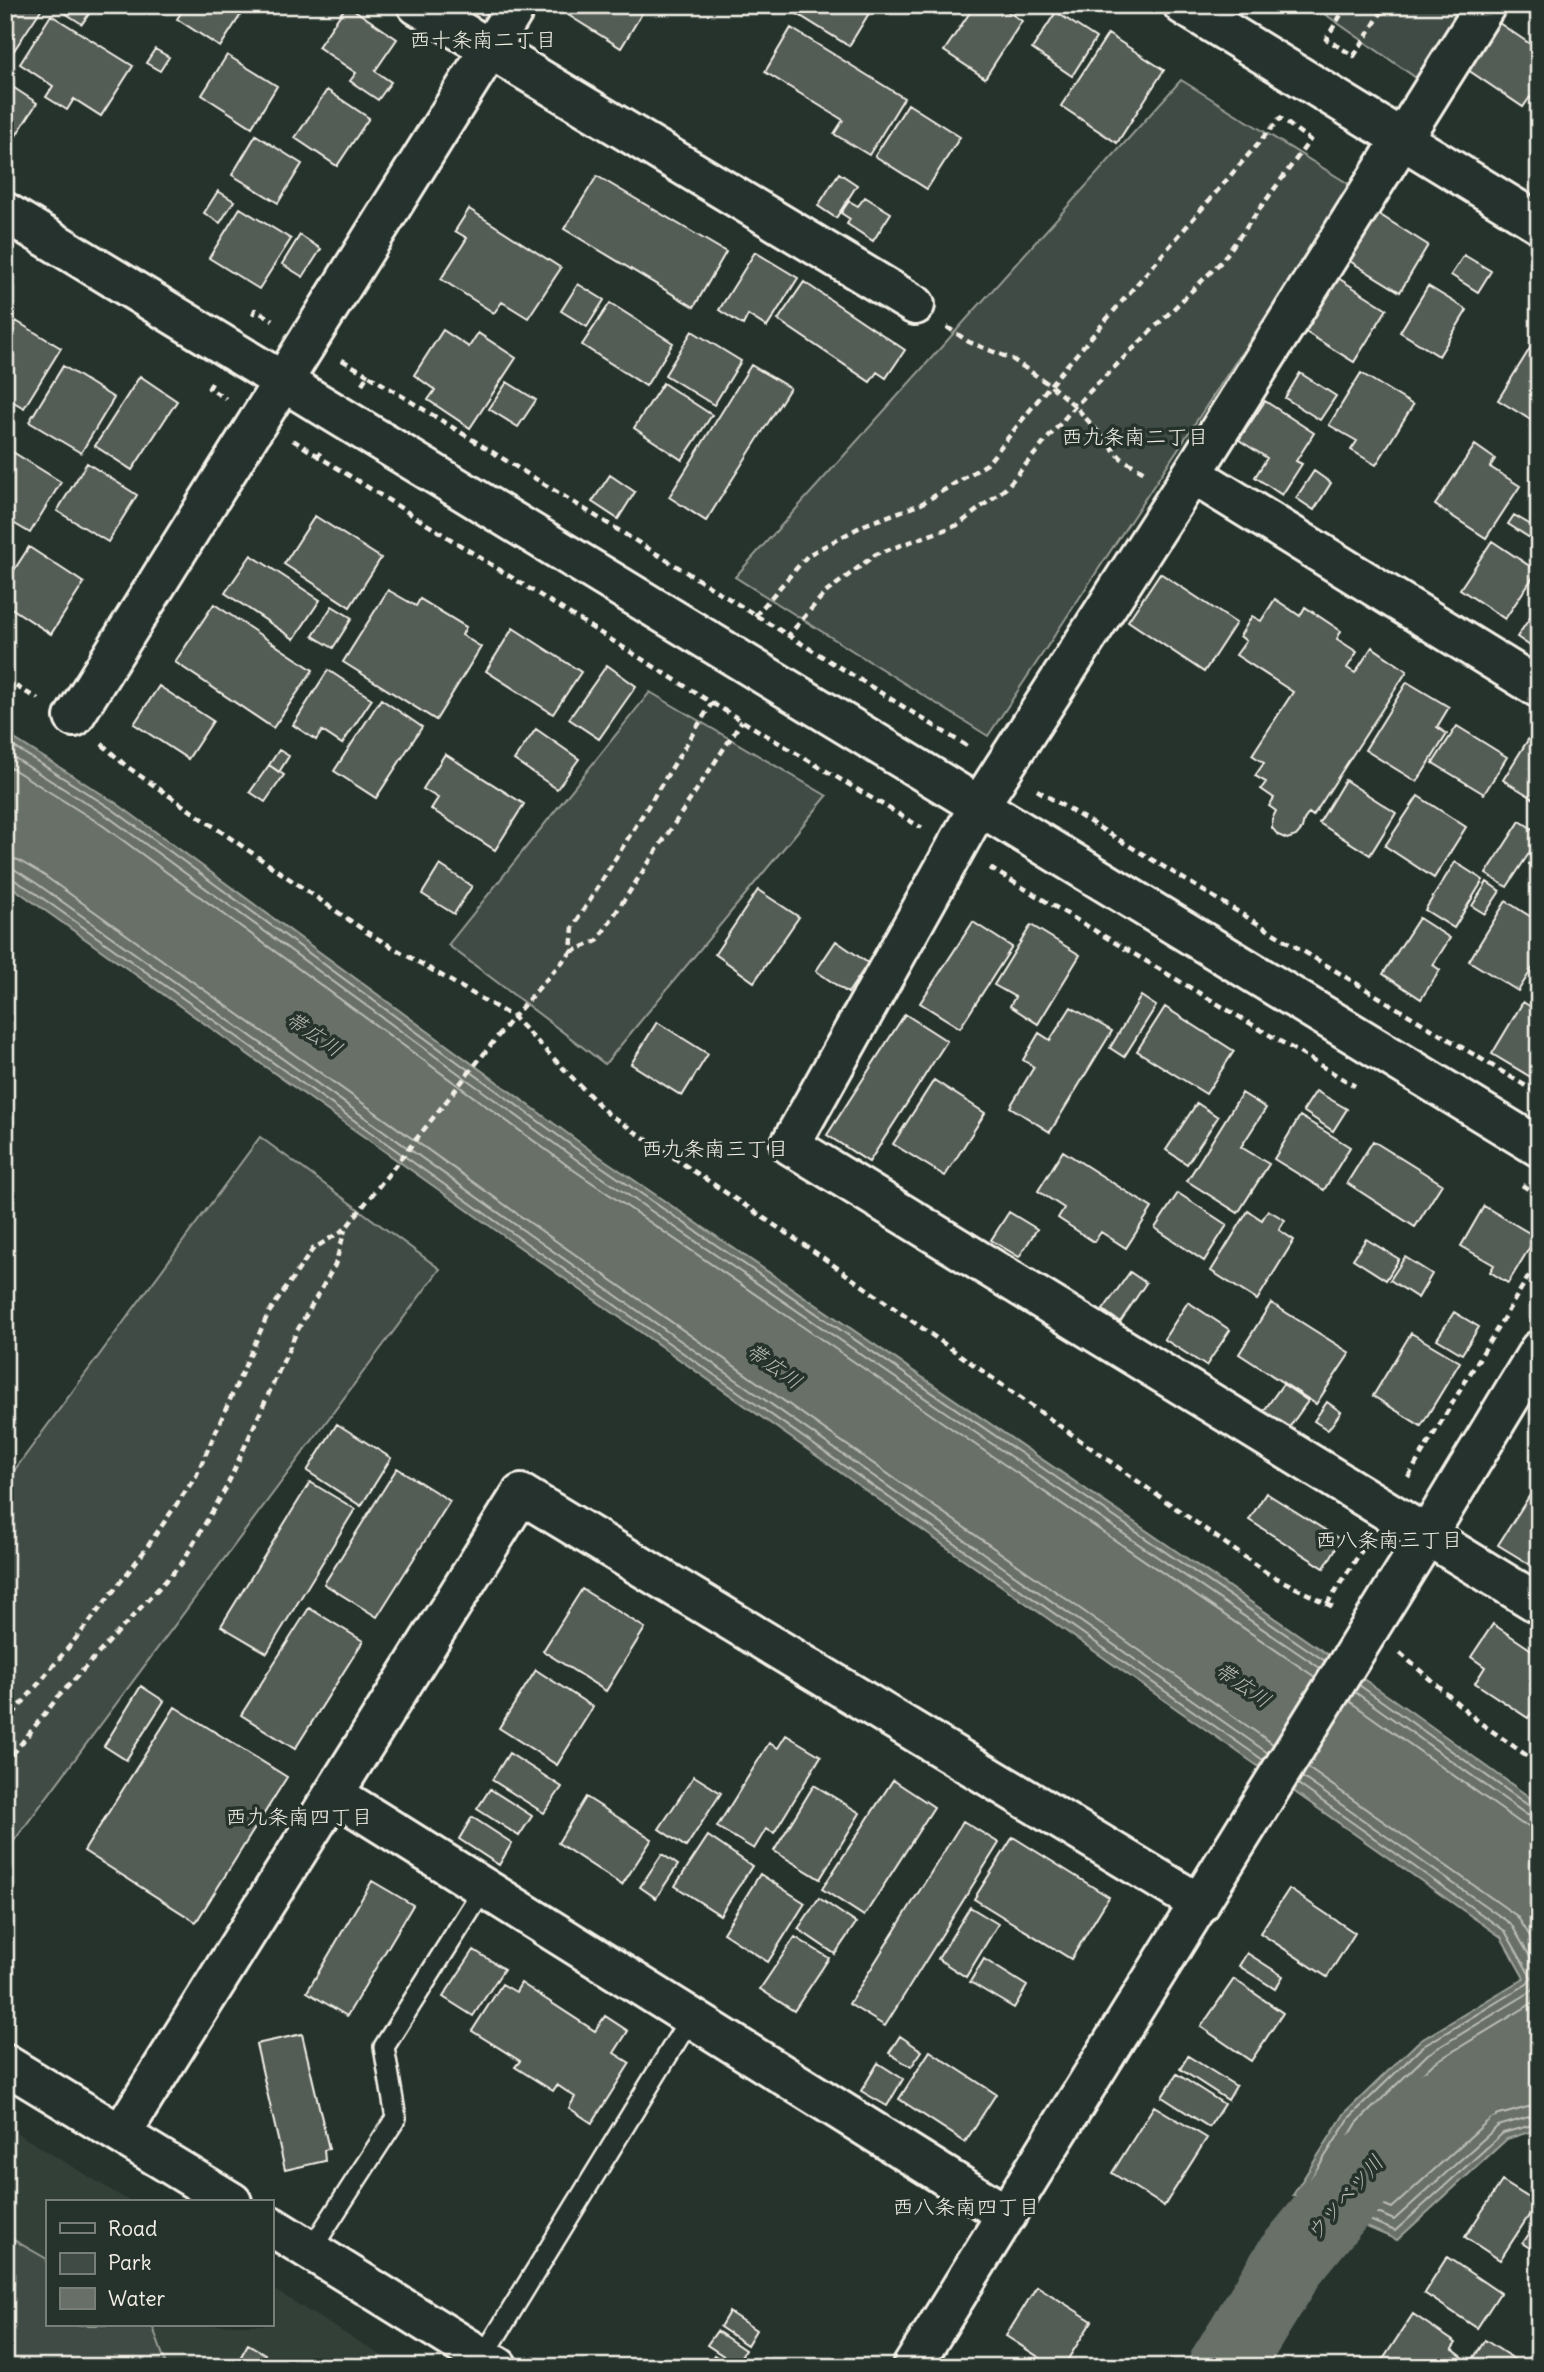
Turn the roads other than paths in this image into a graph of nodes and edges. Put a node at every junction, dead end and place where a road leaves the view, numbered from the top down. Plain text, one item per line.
1 (417, 5) edge
2 (517, 5) edge
3 (1183, 5) edge
4 (1486, 5) edge
5 (491, 51) junction
6 (1401, 138) junction
7 (5, 212) edge
8 (1539, 223) edge
9 (915, 306) road end
10 (283, 381) junction
11 (1186, 483) junction
12 (1539, 688) edge
13 (74, 718) road end
14 (979, 806) junction
15 (1539, 1147) edge
16 (1539, 1350) edge
17 (1428, 1534) junction
18 (1539, 1604) edge
19 (334, 1794) junction
20 (484, 1888) junction
21 (1200, 1904) junction
22 (691, 2017) junction
23 (5, 2064) edge
24 (121, 2134) junction
25 (229, 2200) edge
26 (1007, 2215) junction
27 (273, 2228) edge
28 (310, 2250) junction
29 (490, 2362) edge
30 (912, 2367) edge

1 - 5 street
2 - 5 street
3 - 6 street
4 - 6 street
5 - 9 street
5 - 10 street
6 - 8 street
6 - 11 street
7 - 10 street
10 - 13 street
10 - 14 street
11 - 12 street
11 - 14 street
14 - 15 street
14 - 17 street
16 - 17 street
17 - 18 street
17 - 21 street
19 - 20 street
19 - 21 street
19 - 24 street
20 - 22 street
20 - 28 lane
21 - 26 street
22 - 26 street
22 - 29 lane
23 - 24 street
24 - 25 street
26 - 30 street
27 - 28 street
28 - 29 street

